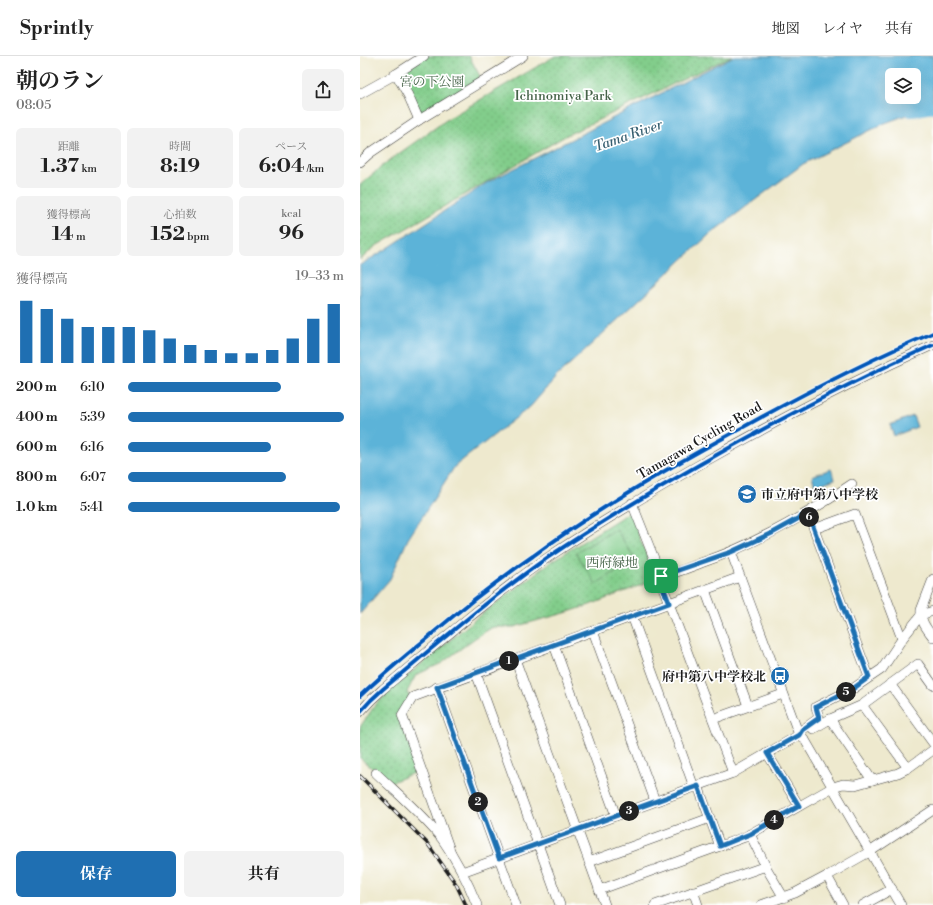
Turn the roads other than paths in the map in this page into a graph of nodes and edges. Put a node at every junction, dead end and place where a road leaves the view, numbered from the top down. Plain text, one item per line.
1 (424, 56) edge
2 (523, 56) edge
3 (396, 74) junction
4 (360, 94) edge
5 (419, 120) junction
6 (361, 160) edge
7 (933, 345) edge
8 (852, 484) dead end
9 (632, 503) junction
10 (808, 513) junction
11 (814, 529) junction
12 (731, 552) junction
13 (661, 576) junction
14 (740, 577) junction
15 (933, 579) edge
16 (705, 590) junction
17 (669, 603) junction
18 (933, 611) edge
19 (921, 615) junction
20 (632, 616) junction
21 (593, 631) junction
22 (933, 637) edge
23 (902, 639) junction
24 (554, 645) junction
25 (514, 659) junction
26 (476, 674) junction
27 (869, 677) junction
28 (890, 684) junction
29 (933, 685) edge
30 (437, 687) junction
31 (783, 694) junction
32 (862, 705) junction
33 (748, 706) junction
34 (360, 712) edge
35 (830, 719) junction
36 (713, 720) junction
37 (800, 735) junction
38 (933, 743) edge
39 (933, 750) edge
40 (767, 753) junction
41 (908, 768) junction
42 (376, 773) dead end
43 (733, 773) junction
44 (872, 780) junction
45 (696, 787) junction
46 (833, 787) junction
47 (655, 801) junction
48 (799, 806) junction
49 (933, 810) edge
50 (616, 816) junction
51 (710, 818) junction
52 (577, 830) junction
53 (750, 834) junction
54 (538, 844) junction
55 (720, 846) junction
56 (871, 852) junction
57 (451, 853) junction
58 (499, 858) junction
59 (589, 862) junction
60 (766, 866) junction
61 (462, 872) junction
62 (827, 876) junction
63 (892, 889) junction
64 (599, 890) junction
65 (693, 891) junction
66 (784, 898) junction
67 (477, 905) edge
68 (516, 905) edge
69 (560, 905) edge
70 (605, 905) edge
71 (655, 905) edge
72 (698, 905) edge
73 (761, 905) edge
74 (843, 905) edge
75 (862, 905) edge
76 (901, 905) edge

1 - 3 street
2 - 5 street
3 - 4 street
3 - 5 street
5 - 6 street
7 - 9 street
8 - 10 street
9 - 13 street
9 - 34 street
10 - 11 street
10 - 12 street
11 - 23 street
11 - 27 street
12 - 13 street
12 - 14 street
13 - 17 street
14 - 16 street
14 - 31 street
15 - 19 street
16 - 17 street
16 - 33 street
17 - 20 street
17 - 36 street
18 - 19 street
19 - 22 street
19 - 23 street
20 - 21 street
20 - 45 street
21 - 24 street
21 - 47 street
23 - 27 street
24 - 25 street
24 - 50 street
25 - 26 street
25 - 52 street
26 - 30 street
26 - 54 street
27 - 37 street
28 - 29 street
28 - 32 street
28 - 38 street
30 - 57 street
30 - 58 street
31 - 33 street
31 - 37 street
32 - 35 street
32 - 41 street
33 - 36 street
35 - 37 street
35 - 44 street
36 - 43 street
37 - 40 street
37 - 46 street
39 - 41 street
40 - 43 street
40 - 48 street
41 - 44 street
42 - 57 street
43 - 45 street
44 - 46 street
45 - 47 street
45 - 51 street
46 - 48 street
46 - 56 street
47 - 50 street
48 - 53 street
49 - 56 street
50 - 52 street
51 - 55 street
51 - 59 street
52 - 54 street
52 - 59 street
53 - 55 street
53 - 60 street
54 - 58 street
54 - 69 street
55 - 64 street
56 - 62 street
56 - 63 street
57 - 61 street
58 - 61 street
58 - 68 street
59 - 64 street
60 - 65 street
60 - 66 street
61 - 67 street
62 - 66 street
62 - 74 street
63 - 75 street
63 - 76 street
64 - 70 street
65 - 71 street
65 - 72 street
66 - 73 street

